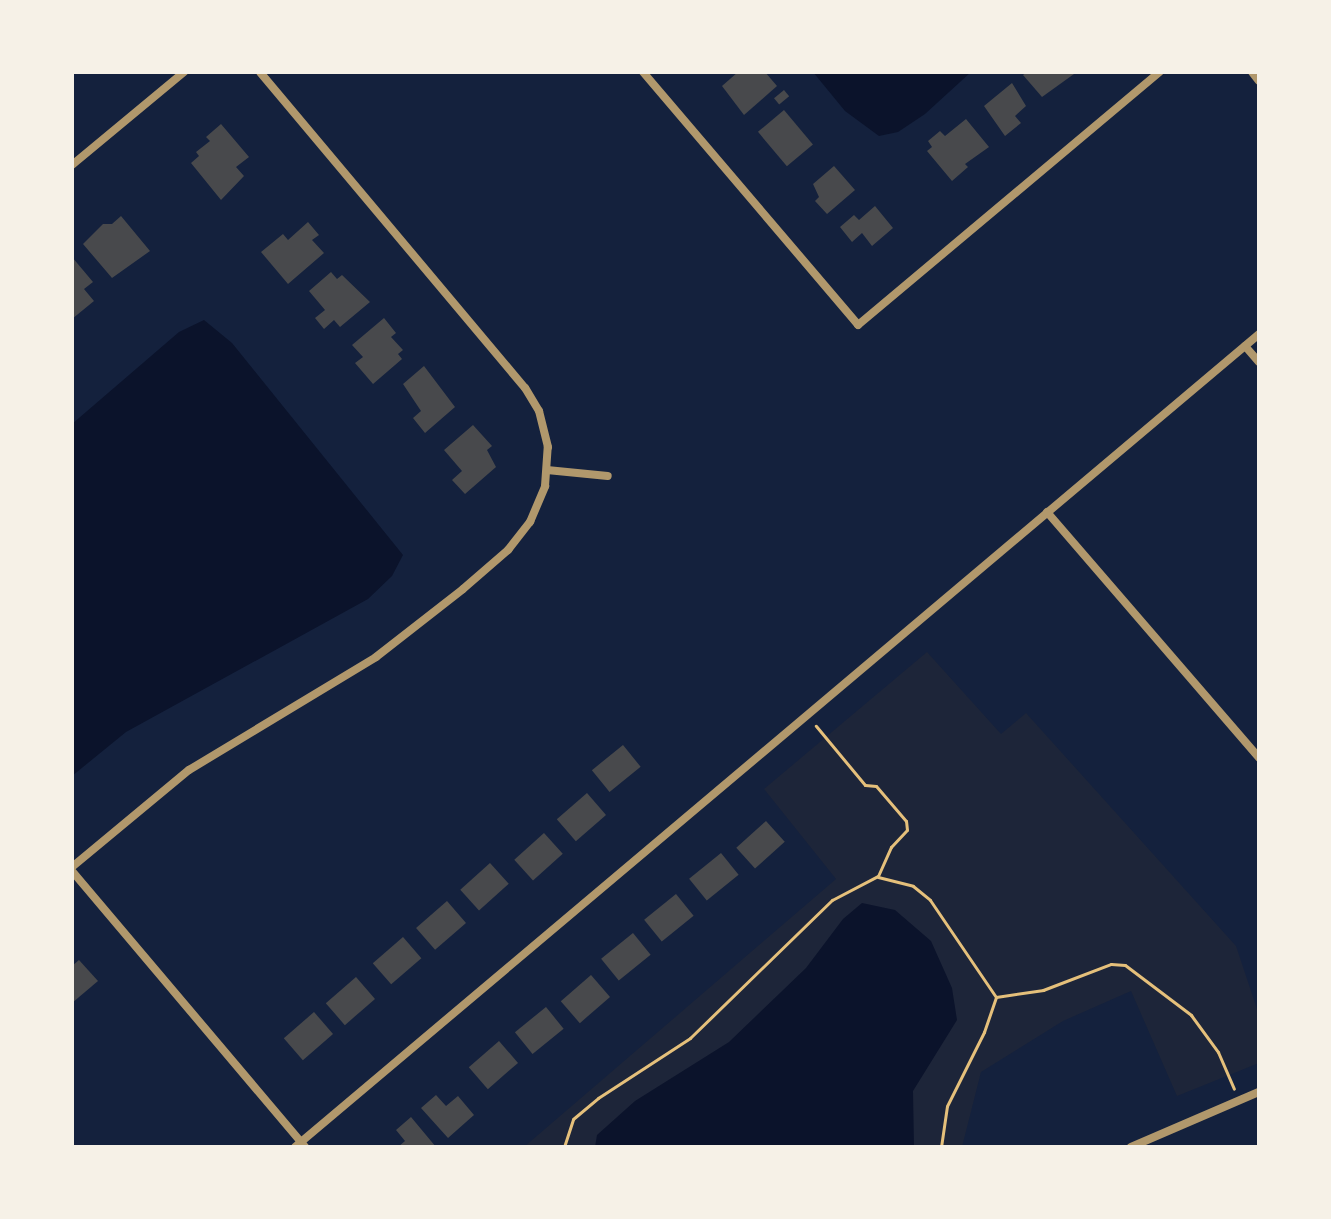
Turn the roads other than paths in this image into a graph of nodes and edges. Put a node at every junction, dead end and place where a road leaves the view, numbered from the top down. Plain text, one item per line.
1 (184, 72) edge
2 (260, 72) edge
3 (643, 72) edge
4 (1160, 72) edge
5 (1252, 72) edge
6 (1259, 81) edge
7 (72, 165) edge
8 (1259, 334) edge
9 (1245, 346) junction
10 (1259, 362) edge
11 (547, 470) junction
12 (608, 476) dead end
13 (1047, 512) junction
14 (1259, 758) edge
15 (72, 869) edge
16 (1259, 1092) edge
17 (300, 1145) edge
18 (1131, 1147) edge

1 - 7 street
2 - 11 street
3 - 4 street
5 - 6 street
8 - 9 street
9 - 10 street
9 - 13 street
11 - 12 street
11 - 15 street
13 - 14 street
13 - 17 street
15 - 17 street
16 - 18 street

